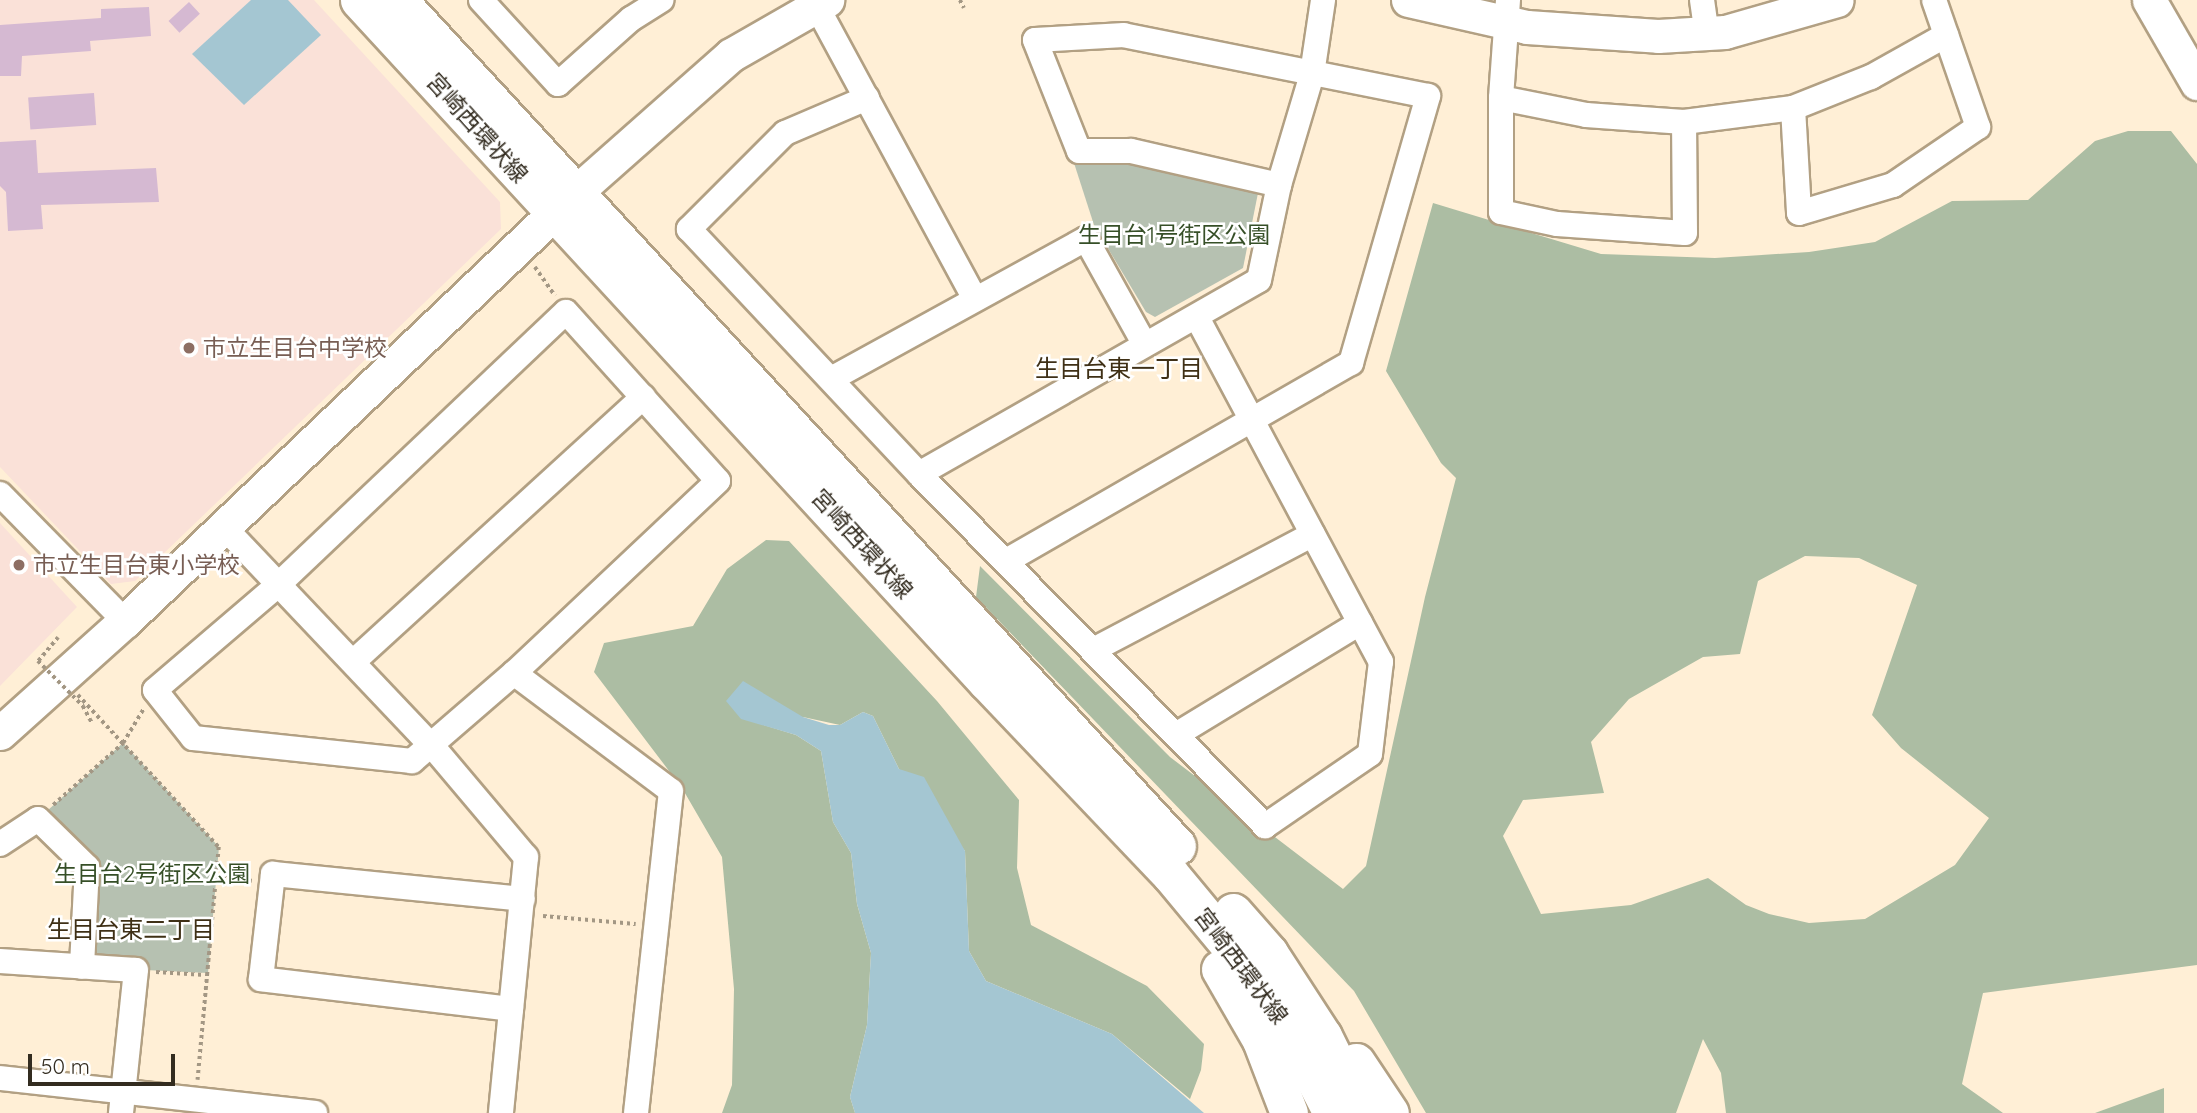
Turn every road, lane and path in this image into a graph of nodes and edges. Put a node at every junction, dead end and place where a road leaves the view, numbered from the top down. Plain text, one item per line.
1 (359, 0) edge
2 (398, 0) edge
3 (481, 0) edge
4 (662, 0) edge
5 (960, 0) edge
6 (1323, 0) edge
7 (1408, 0) edge
8 (1702, 0) edge
9 (1837, 0) edge
10 (1934, 0) edge
11 (2149, 0) edge
12 (821, 3) edge
13 (964, 8) dead end
14 (1506, 11) edge
15 (1707, 34) junction
16 (1946, 35) junction
17 (1312, 74) junction
18 (2197, 83) edge
19 (1501, 98) junction
20 (867, 99) junction
21 (1793, 108) junction
22 (1684, 121) junction
23 (1279, 185) junction
24 (565, 203) junction
25 (521, 247) junction
26 (975, 299) junction
27 (566, 312) junction
28 (1197, 317) junction
29 (1144, 343) junction
30 (831, 379) junction
31 (643, 397) junction
32 (1254, 423) junction
33 (919, 474) junction
34 (0, 494) edge
35 (222, 526) junction
36 (1313, 534) junction
37 (1008, 560) junction
38 (279, 584) junction
39 (125, 621) junction
40 (1360, 623) junction
41 (58, 637) dead end
42 (1096, 649) junction
43 (353, 662) junction
44 (50, 669) junction
45 (514, 673) junction
46 (987, 682) junction
47 (155, 690) junction
48 (92, 723) dead end
49 (0, 733) edge
50 (1179, 733) junction
51 (122, 743) junction
52 (433, 747) junction
53 (38, 819) junction
54 (0, 844) edge
55 (216, 877) junction
56 (272, 883) junction
57 (522, 906) junction
58 (656, 926) junction
59 (0, 961) edge
60 (82, 967) junction
61 (136, 970) junction
62 (205, 975) dead end
63 (511, 1009) junction
64 (1323, 1036) junction
65 (0, 1078) edge
66 (197, 1100) junction
67 (122, 1102) edge
68 (315, 1113) edge
69 (501, 1113) edge
70 (636, 1113) edge
71 (1289, 1113) edge
72 (1332, 1113) edge
73 (1361, 1113) edge
74 (1390, 1113) edge

1 - 24 main road, 宮崎西環状線
2 - 24 main road, 宮崎西環状線
3 - 4 street
5 - 13 path
6 - 17 street
7 - 14 street
8 - 15 street
9 - 15 street
10 - 16 street
11 - 18 street
12 - 20 street
12 - 24 street
14 - 15 street
14 - 19 street
16 - 21 street
16 - 21 street
17 - 23 street
17 - 23 street
17 - 32 street
19 - 22 street
19 - 22 street
20 - 26 street
20 - 30 street
21 - 22 street
23 - 28 street
24 - 25 street
24 - 46 main road, 宮崎西環状線
24 - 64 main road, 宮崎西環状線
25 - 27 path
25 - 35 street
26 - 29 street
26 - 30 street
27 - 31 street
27 - 38 street
28 - 29 street
28 - 32 street
29 - 33 street
30 - 33 street
31 - 43 street
31 - 45 street
32 - 36 street
32 - 37 street
33 - 37 street
34 - 39 street
35 - 38 street
35 - 39 street
36 - 40 street
36 - 42 street
37 - 42 street
38 - 43 street
38 - 47 street
39 - 44 street
40 - 50 street
40 - 50 street
41 - 44 path
42 - 50 street
43 - 52 street
44 - 48 path, bridge
44 - 49 street
44 - 51 path
45 - 52 street
45 - 58 street
46 - 71 main road
46 - 72 main road, 宮崎西環状線
47 - 51 path
47 - 52 street
51 - 53 path
51 - 55 path
52 - 57 street
53 - 54 street
53 - 60 street
55 - 56 path
55 - 66 path
56 - 57 street
56 - 63 street
57 - 58 path
57 - 63 street
58 - 70 street
59 - 60 street
60 - 61 street
61 - 62 path
61 - 67 street
63 - 69 street
64 - 73 main road, 宮崎西環状線
64 - 74 main road
65 - 67 street
66 - 67 street
66 - 68 street

